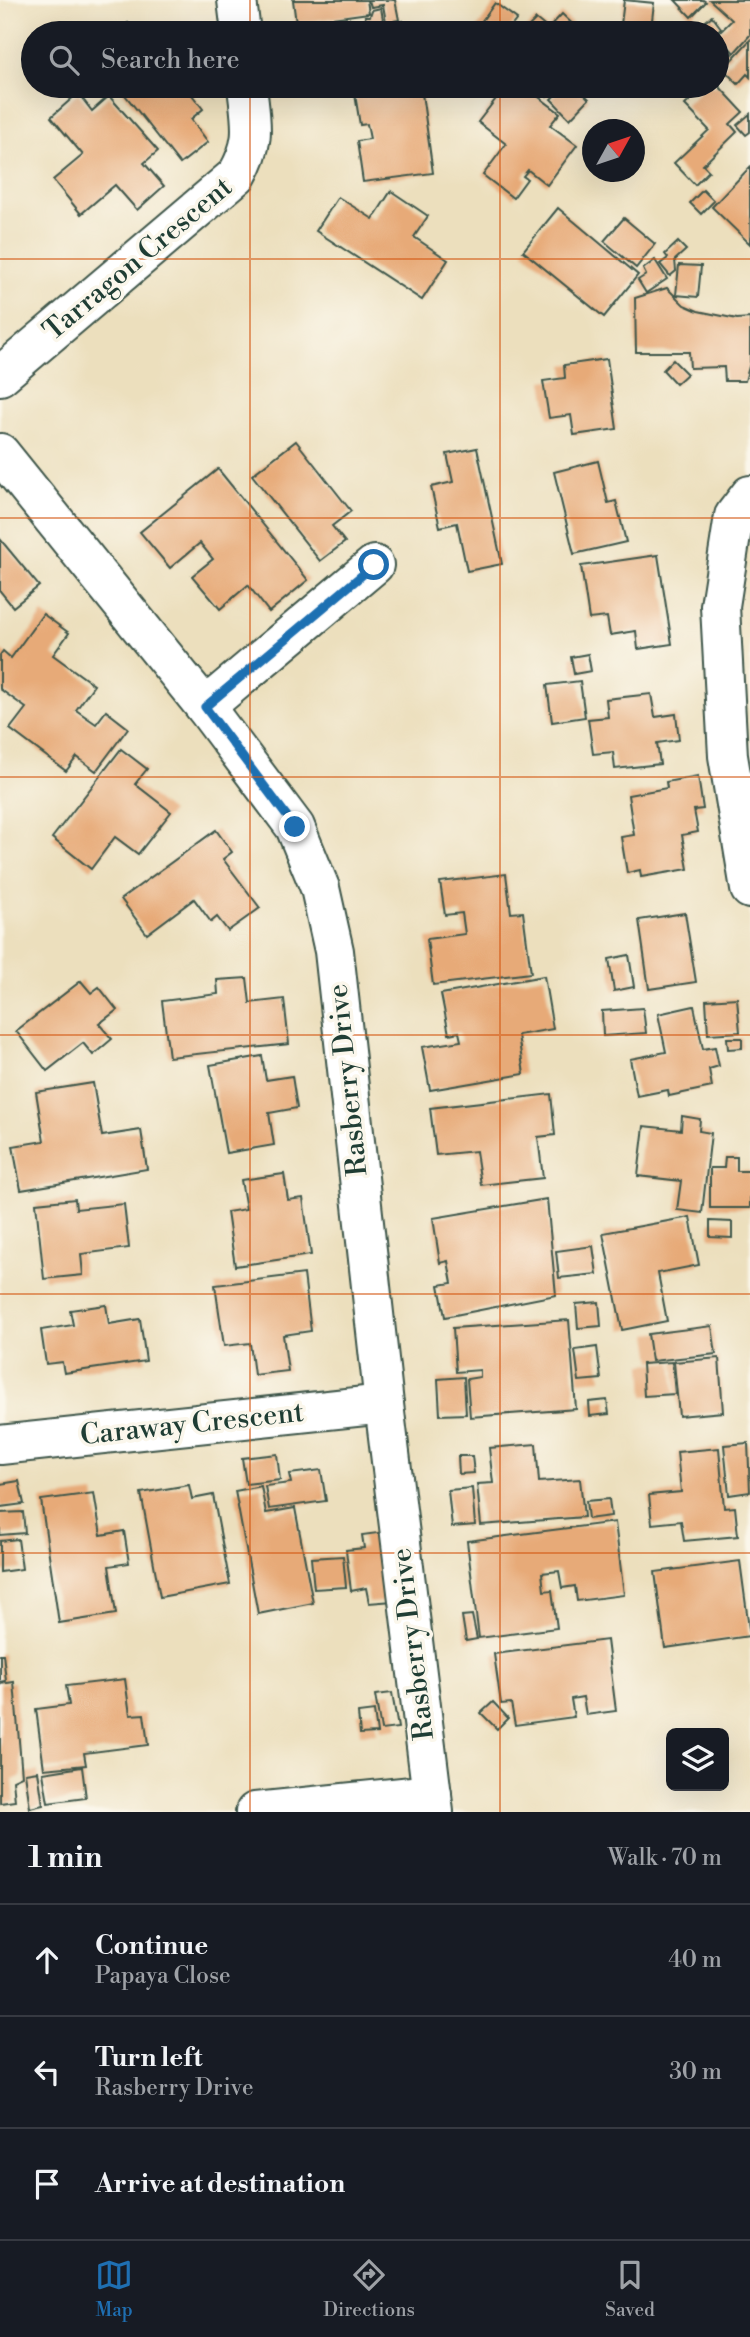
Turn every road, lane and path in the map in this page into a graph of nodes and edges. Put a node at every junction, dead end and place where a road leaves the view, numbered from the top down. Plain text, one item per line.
1 (237, 0) edge
2 (240, 21) edge
3 (248, 98) edge
4 (0, 376) edge
5 (0, 453) edge
6 (750, 495) edge
7 (374, 565) dead end
8 (205, 707) junction
9 (750, 889) edge
10 (384, 1404) junction
11 (0, 1445) edge
12 (433, 1803) edge
13 (255, 1812) edge

1 - 2 street
3 - 4 street, Tarragon Crescent
5 - 8 street, Rasberry Drive
6 - 9 street
7 - 8 street
8 - 10 street, Rasberry Drive
10 - 11 street, Caraway Crescent
10 - 12 street, Rasberry Drive
12 - 13 street

